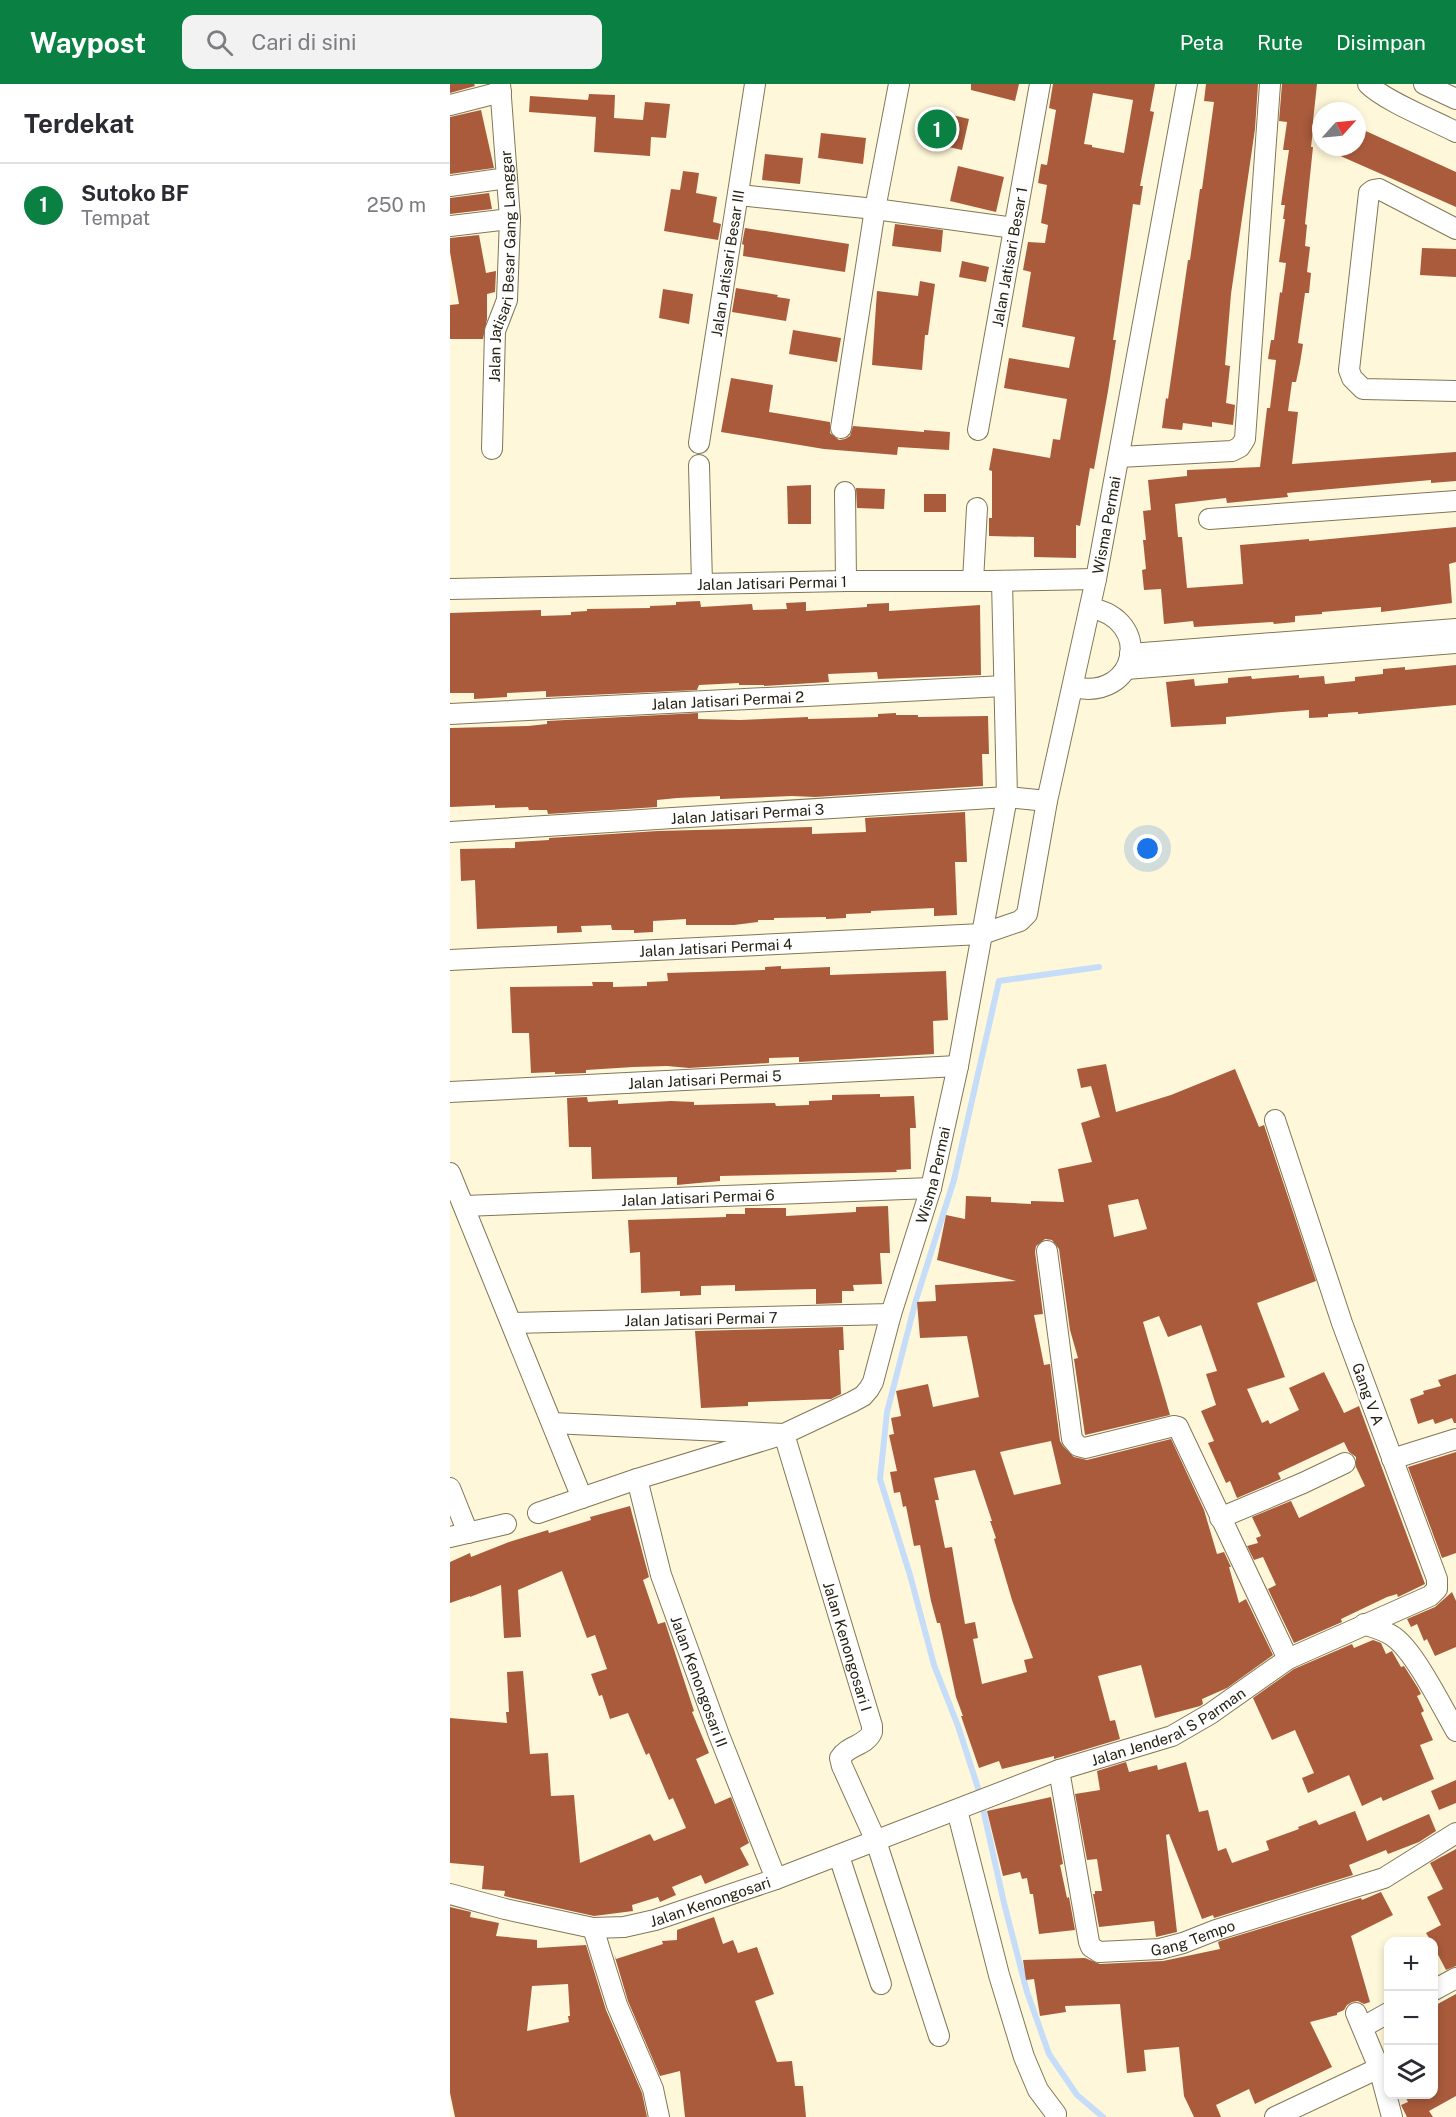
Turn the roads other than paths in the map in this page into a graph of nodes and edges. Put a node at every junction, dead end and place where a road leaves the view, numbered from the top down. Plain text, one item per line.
1 (755, 84) edge
2 (899, 84) edge
3 (1040, 84) edge
4 (1187, 84) edge
5 (1270, 84) edge
6 (1368, 84) edge
7 (1424, 84) edge
8 (500, 88) edge
9 (1456, 99) edge
10 (450, 105) edge
11 (1456, 132) edge
12 (507, 178) junction
13 (450, 186) edge
14 (739, 195) junction
15 (875, 209) junction
16 (510, 219) junction
17 (450, 226) edge
18 (1014, 228) junction
19 (1456, 229) edge
20 (1456, 391) edge
21 (841, 428) dead end
22 (978, 430) dead end
23 (699, 443) dead end
24 (492, 448) dead end
25 (1119, 457) junction
26 (699, 465) dead end
27 (844, 492) dead end
28 (1456, 501) edge
29 (976, 508) dead end
30 (1209, 519) dead end
31 (1096, 579) junction
32 (846, 581) junction
33 (973, 581) junction
34 (1002, 581) junction
35 (702, 584) junction
36 (450, 589) edge
37 (1090, 608) junction
38 (1456, 629) edge
39 (1456, 643) edge
40 (1353, 644) junction
41 (1128, 661) junction
42 (1004, 686) junction
43 (1073, 687) junction
44 (450, 714) edge
45 (1007, 796) junction
46 (1047, 801) junction
47 (450, 832) edge
48 (982, 934) junction
49 (450, 960) edge
50 (958, 1066) junction
51 (450, 1086) edge
52 (1275, 1120) dead end
53 (450, 1173) edge
54 (931, 1188) junction
55 (464, 1206) junction
56 (1047, 1251) dead end
57 (891, 1314) junction
58 (512, 1323) junction
59 (552, 1423) junction
60 (784, 1434) junction
61 (1456, 1439) edge
62 (1392, 1459) junction
63 (1345, 1463) dead end
64 (637, 1479) junction
65 (450, 1488) edge
66 (582, 1498) junction
67 (538, 1514) dead end
68 (1220, 1518) junction
69 (506, 1524) dead end
70 (459, 1535) edge
71 (1364, 1624) junction
72 (1288, 1659) junction
73 (1456, 1731) edge
74 (1059, 1770) junction
75 (959, 1810) junction
76 (1456, 1833) edge
77 (876, 1841) junction
78 (839, 1856) junction
79 (776, 1879) junction
80 (450, 1894) edge
81 (593, 1928) junction
82 (1456, 1978) edge
83 (881, 1984) dead end
84 (1438, 1988) edge
85 (1384, 2014) edge
86 (939, 2036) dead end
87 (1379, 2068) junction
88 (1056, 2114) dead end
89 (658, 2117) edge
90 (1275, 2117) edge
91 (1392, 2117) edge

1 - 14 street, Jalan Jatisari Besar III
2 - 15 street
3 - 18 street, Jalan Jatisari Besar 1
4 - 25 street, Wisma Permai
5 - 25 street
6 - 11 street
7 - 9 street
8 - 10 street
8 - 12 street, Jalan Jatisari Besar Gang Langgar
12 - 13 street
12 - 16 street, Jalan Jatisari Besar Gang Langgar
14 - 15 street
14 - 23 street, Jalan Jatisari Besar III
15 - 18 street
15 - 21 street
16 - 17 street
16 - 24 street, Jalan Jatisari Besar Gang Langgar
18 - 22 street, Jalan Jatisari Besar 1
19 - 20 street
25 - 31 street, Wisma Permai
26 - 35 street
27 - 32 street
28 - 30 street
29 - 33 street
31 - 34 street, Jalan Jatisari Permai 1
31 - 37 street, Wisma Permai
32 - 33 street, Jalan Jatisari Permai 1
32 - 35 street, Jalan Jatisari Permai 1
33 - 34 street, Jalan Jatisari Permai 1
34 - 42 street, Wisma Permai
35 - 36 street, Jalan Jatisari Permai 1
37 - 41 street
37 - 43 street, Wisma Permai
38 - 40 street
39 - 40 street
40 - 41 street
41 - 43 street
42 - 44 street, Jalan Jatisari Permai 2
42 - 45 street, Wisma Permai
43 - 46 street, Wisma Permai
45 - 46 street, Jalan Jatisari Permai 3
45 - 47 street, Jalan Jatisari Permai 3
45 - 48 street, Wisma Permai
46 - 48 street, Wisma Permai
48 - 49 street, Jalan Jatisari Permai 4
48 - 50 street, Wisma Permai
50 - 51 street, Jalan Jatisari Permai 5
50 - 54 street, Wisma Permai
52 - 62 street, Gang V A
53 - 55 street
54 - 55 street, Jalan Jatisari Permai 6
54 - 57 street, Wisma Permai
55 - 58 street
56 - 68 street
57 - 58 street, Jalan Jatisari Permai 7
57 - 60 street, Wisma Permai
58 - 59 street
59 - 60 street
59 - 66 street
60 - 64 street, Wisma Permai
60 - 77 street, Jalan Kenongosari I
61 - 62 street
62 - 71 street, Gang V A
63 - 68 street
64 - 66 street, Wisma Permai
64 - 79 street, Jalan Kenongosari II
65 - 70 street
66 - 67 street, Wisma Permai
68 - 72 street
69 - 70 street
71 - 72 street, Jalan Jenderal S Parman
71 - 73 street
72 - 74 street, Jalan Jenderal S Parman
74 - 75 street, Jalan Jenderal S Parman
74 - 76 street, Gang Tempo
75 - 77 street, Jalan Kenongosari
75 - 88 street
77 - 78 street, Jalan Kenongosari
77 - 86 street
78 - 79 street, Jalan Kenongosari
78 - 83 street
79 - 81 street, Jalan Kenongosari
80 - 81 street, Jalan Kenongosari
81 - 89 street
82 - 84 street
85 - 87 street
87 - 90 street
87 - 91 street

